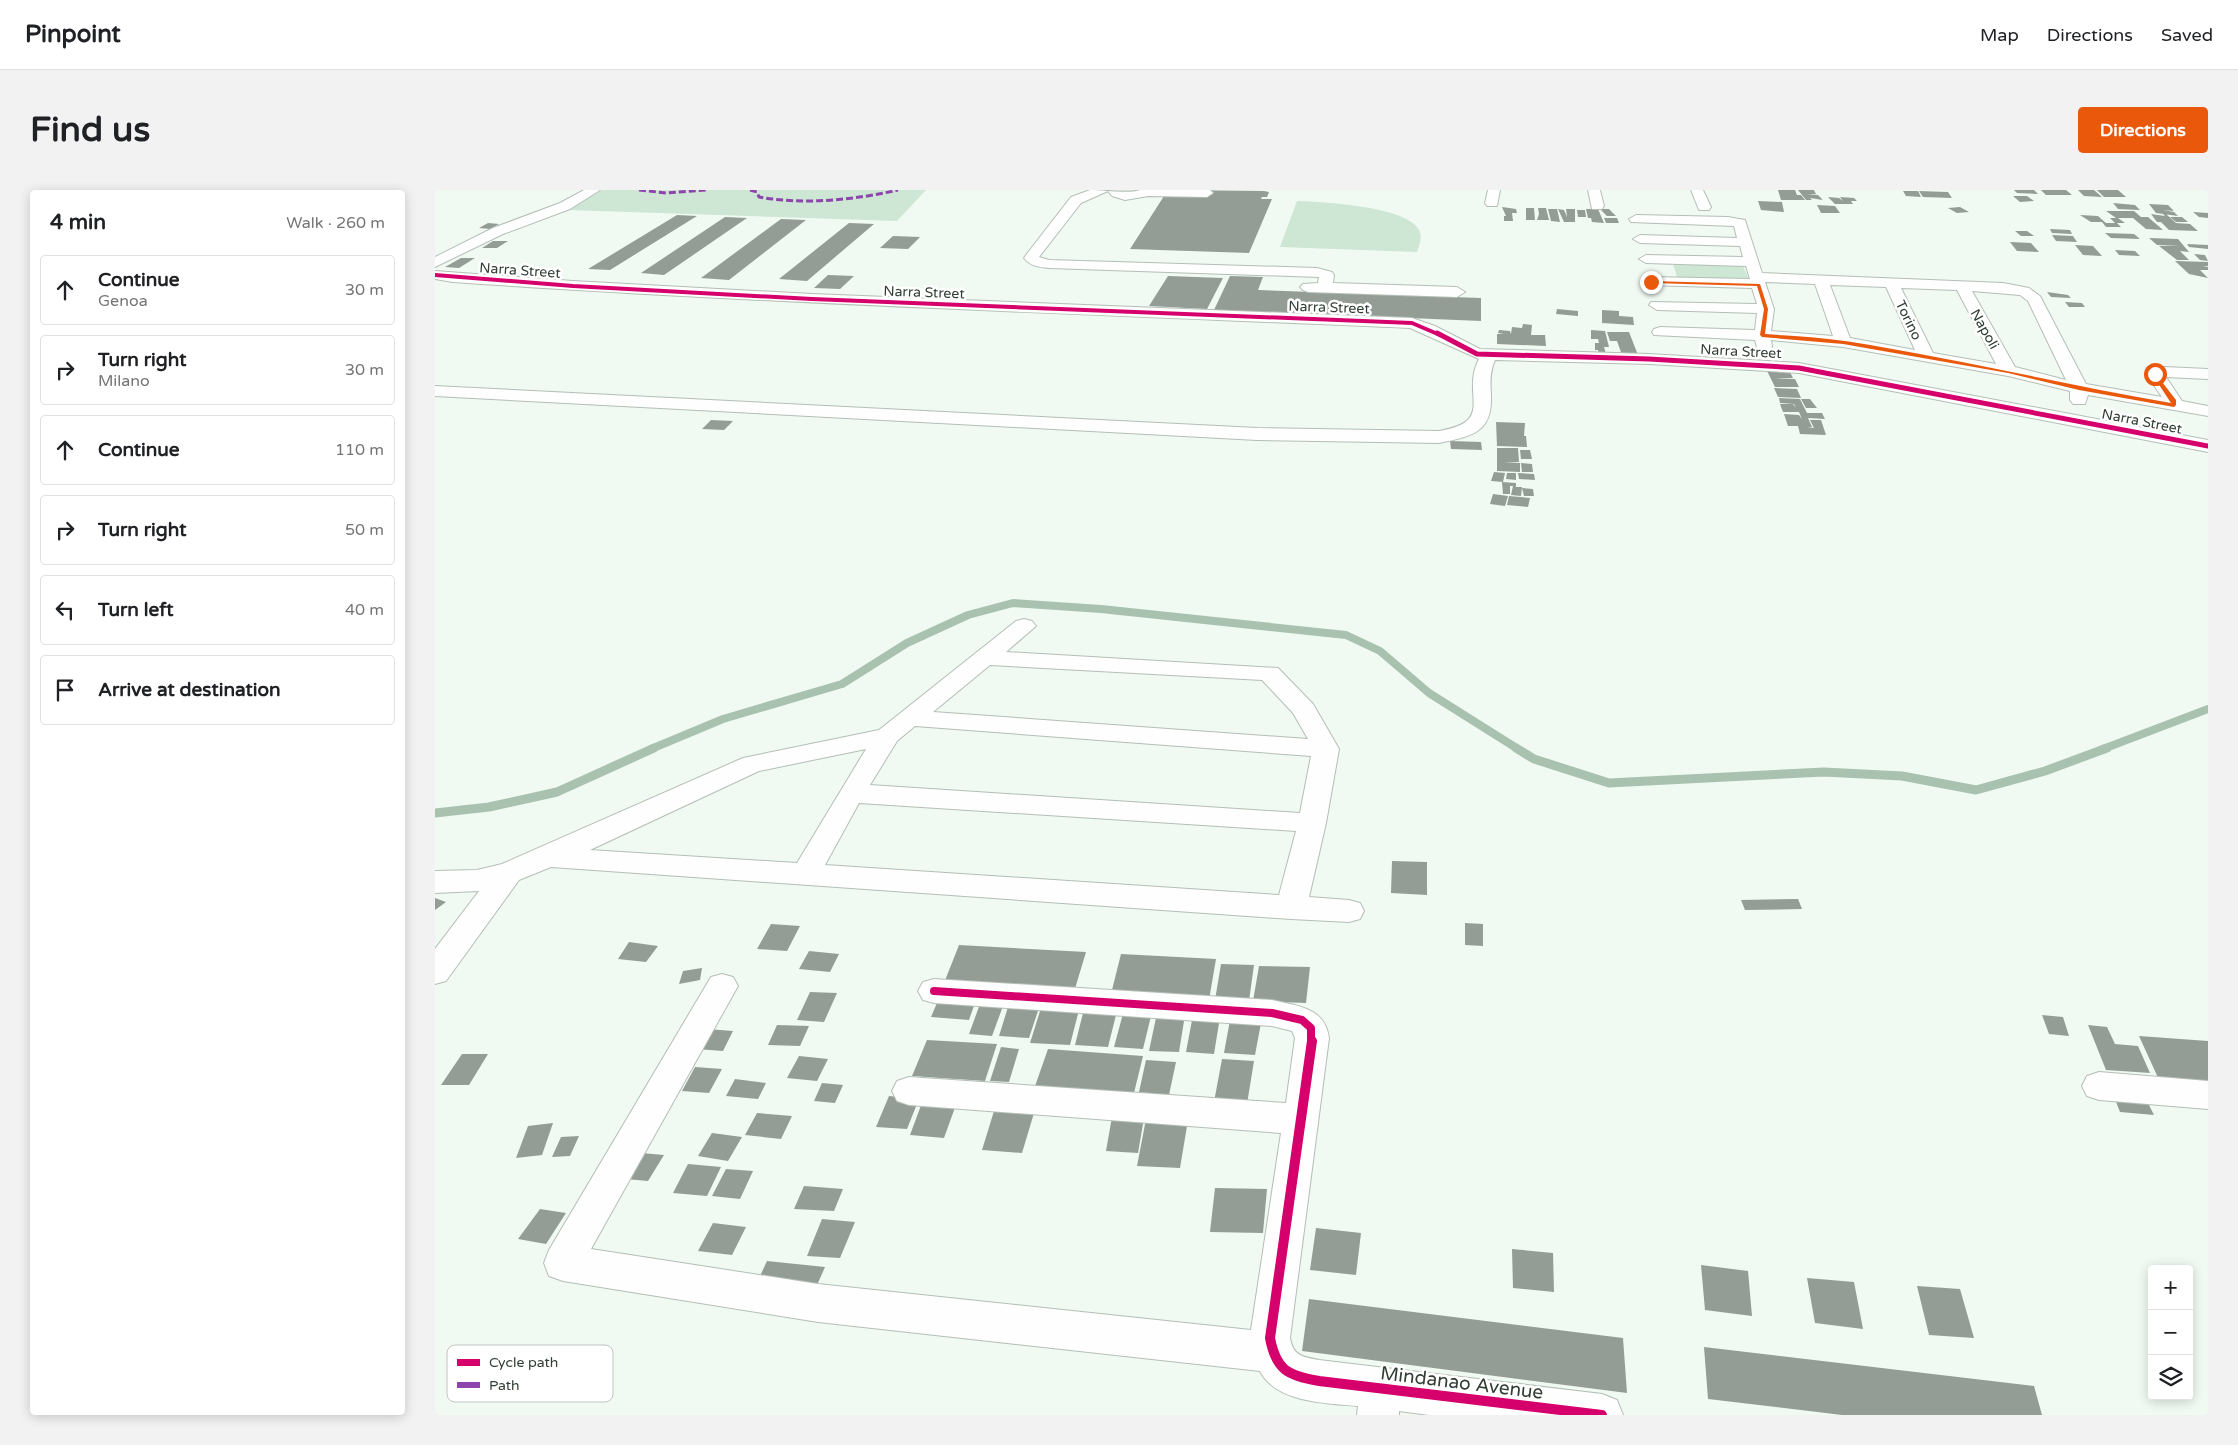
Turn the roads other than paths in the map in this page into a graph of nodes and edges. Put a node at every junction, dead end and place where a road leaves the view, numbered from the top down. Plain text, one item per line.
1 (595, 190) edge
2 (1101, 190) edge
3 (1593, 190) edge
4 (1697, 190) edge
5 (1148, 191) edge
6 (1119, 193) edge
7 (1207, 194) dead end
8 (1597, 206) dead end
9 (1111, 207) dead end
10 (1704, 207) dead end
11 (1636, 219) dead end
12 (1653, 219) junction
13 (1640, 239) dead end
14 (1660, 240) junction
15 (1745, 242) junction
16 (439, 259) edge
17 (1646, 260) dead end
18 (1666, 260) junction
19 (1755, 274) junction
20 (435, 275) edge
21 (1821, 280) junction
22 (1651, 282) dead end
23 (1674, 282) junction
24 (1891, 283) junction
25 (1961, 286) junction
26 (1457, 292) dead end
27 (1657, 305) dead end
28 (1678, 306) junction
29 (1766, 309) junction
30 (1660, 332) dead end
31 (1687, 332) junction
32 (1763, 341) junction
33 (1843, 342) junction
34 (1489, 355) junction
35 (1927, 357) junction
36 (2008, 371) junction
37 (2208, 374) edge
38 (2079, 388) junction
39 (435, 391) edge
40 (2174, 405) junction
41 (2208, 411) edge
42 (2080, 422) junction
43 (2208, 446) edge
44 (1024, 626) dead end
45 (985, 658) junction
46 (909, 718) junction
47 (887, 736) junction
48 (1326, 750) junction
49 (851, 793) junction
50 (1312, 823) junction
51 (549, 857) junction
52 (509, 873) junction
53 (805, 875) junction
54 (435, 882) edge
55 (1291, 908) junction
56 (1349, 911) dead end
57 (435, 972) edge
58 (722, 986) dead end
59 (934, 991) dead end
60 (2099, 1086) dead end
61 (909, 1091) dead end
62 (2208, 1096) edge
63 (1300, 1119) junction
64 (1272, 1352) junction
65 (1379, 1402) edge
66 (1602, 1415) edge

1 - 16 street, Narra Street
2 - 26 street
3 - 8 street
4 - 10 street
5 - 6 street
5 - 7 street
6 - 9 street
11 - 12 street
12 - 14 street
12 - 15 street
13 - 14 street
14 - 15 street
15 - 19 street
17 - 18 street
18 - 19 street
18 - 23 street
19 - 21 street
19 - 23 street
19 - 29 street
20 - 34 street, Narra Street
21 - 24 street
21 - 33 street
22 - 23 street
24 - 25 street
24 - 35 street, Torino
25 - 36 street, Napoli
25 - 38 street
27 - 28 street
28 - 29 street
28 - 31 street
29 - 32 street
30 - 31 street
31 - 32 street
32 - 33 street
33 - 35 street
34 - 39 street
34 - 42 street, Narra Street
35 - 36 street
36 - 38 street
37 - 40 street
38 - 40 street
38 - 42 street
40 - 41 street
42 - 43 street, Narra Street
44 - 45 street
45 - 46 street
45 - 48 street
46 - 47 street
46 - 48 street
47 - 49 street
47 - 51 street
48 - 50 street
49 - 50 street
49 - 53 street
50 - 55 street
51 - 52 street
51 - 53 street
52 - 54 street
52 - 57 street
53 - 55 street
55 - 56 street
58 - 64 street
59 - 63 street
60 - 62 street
61 - 63 street
63 - 64 street
64 - 65 street, Mindanao Avenue
65 - 66 street, Mindanao Avenue

